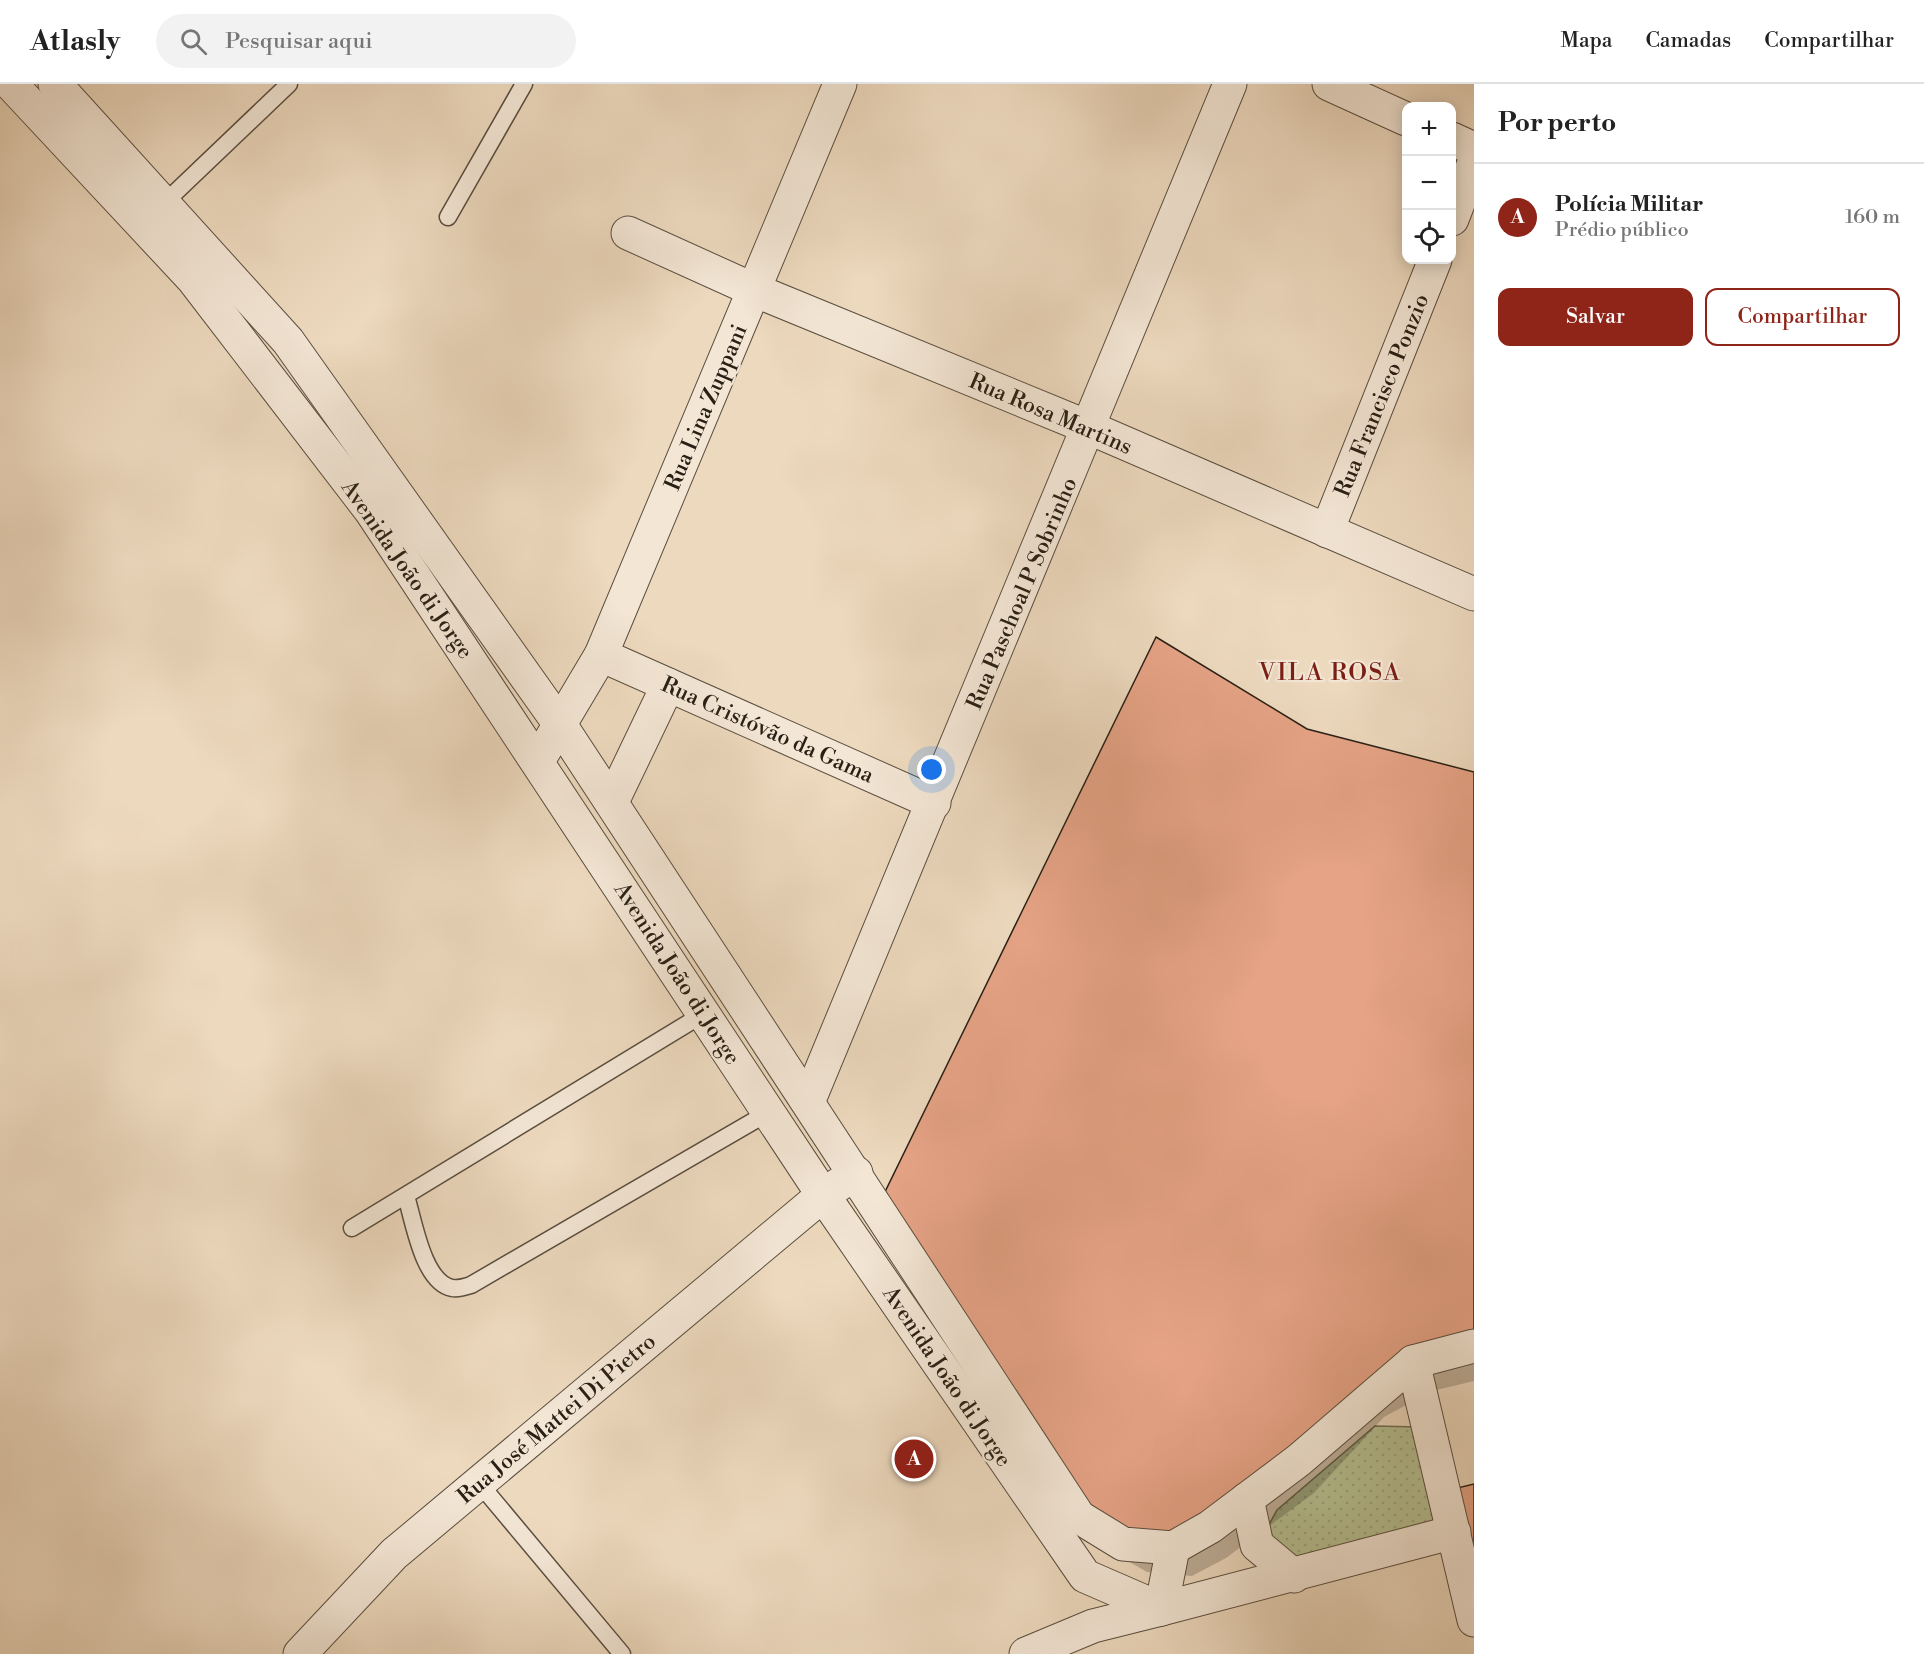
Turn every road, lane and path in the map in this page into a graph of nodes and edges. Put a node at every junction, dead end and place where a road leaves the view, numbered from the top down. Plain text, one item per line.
1 (11, 84) edge
2 (56, 84) edge
3 (289, 84) edge
4 (524, 84) edge
5 (840, 84) edge
6 (1230, 84) edge
7 (1329, 84) edge
8 (1402, 116) edge
9 (1456, 141) edge
10 (1474, 149) edge
11 (1474, 163) edge
12 (1456, 210) edge
13 (152, 214) junction
14 (448, 217) dead end
15 (628, 233) dead end
16 (1434, 264) edge
17 (754, 290) junction
18 (1089, 428) junction
19 (1327, 531) junction
20 (1474, 594) edge
21 (601, 655) junction
22 (668, 685) junction
23 (561, 726) junction
24 (538, 761) junction
25 (612, 802) junction
26 (934, 803) junction
27 (705, 1013) junction
28 (809, 1100) junction
29 (769, 1112) junction
30 (856, 1173) junction
31 (824, 1195) junction
32 (406, 1196) junction
33 (352, 1228) dead end
34 (1474, 1346) edge
35 (1413, 1362) junction
36 (984, 1370) junction
37 (957, 1389) junction
38 (479, 1483) junction
39 (1247, 1499) junction
40 (1454, 1532) junction
41 (1173, 1548) junction
42 (1294, 1576) junction
43 (1161, 1609) junction
44 (1474, 1620) edge
45 (300, 1654) edge
46 (622, 1654) edge
47 (1026, 1654) edge

1 - 13 street, Avenida João di Jorge
2 - 13 street, Avenida João di Jorge
3 - 13 lane
4 - 14 lane
5 - 17 street, Rua Lina Zuppani
6 - 18 street, Rua Paschoal P Sobrinho
7 - 8 street
9 - 10 street
11 - 12 street
13 - 23 street, Avenida João di Jorge
13 - 24 street, Avenida João di Jorge
15 - 17 street, Rua Rosa Martins
16 - 19 street, Rua Francisco Ponzio
17 - 18 street, Rua Rosa Martins
17 - 21 street, Rua Lina Zuppani
18 - 19 street, Rua Rosa Martins
18 - 26 street, Rua Paschoal P Sobrinho
19 - 20 street, Rua Rosa Martins
21 - 22 street, Rua Cristóvão da Gama
21 - 23 street, Rua Lina Zuppani
22 - 25 street
22 - 26 street, Rua Cristóvão da Gama
23 - 24 street, Rua Lina Zuppani
23 - 25 street, Avenida João di Jorge
24 - 27 street, Avenida João di Jorge
25 - 28 street, Avenida João di Jorge
26 - 28 street, Rua Paschoal P Sobrinho
27 - 29 street, Avenida João di Jorge
27 - 32 lane
28 - 30 street, Avenida João di Jorge
29 - 31 street, Avenida João di Jorge
29 - 32 lane
30 - 31 street, Rua José Mattei Di Pietro
30 - 36 street, Avenida João di Jorge
31 - 37 street, Avenida João di Jorge
31 - 38 street, Rua José Mattei Di Pietro
32 - 33 lane
34 - 35 street
35 - 39 street
35 - 40 street
36 - 37 street
36 - 41 street, Avenida João di Jorge
37 - 43 street, Avenida João di Jorge
38 - 45 street, Rua José Mattei Di Pietro
38 - 46 lane
39 - 41 street
39 - 42 street
40 - 42 street
40 - 44 street
41 - 43 street
42 - 43 street
43 - 47 street

